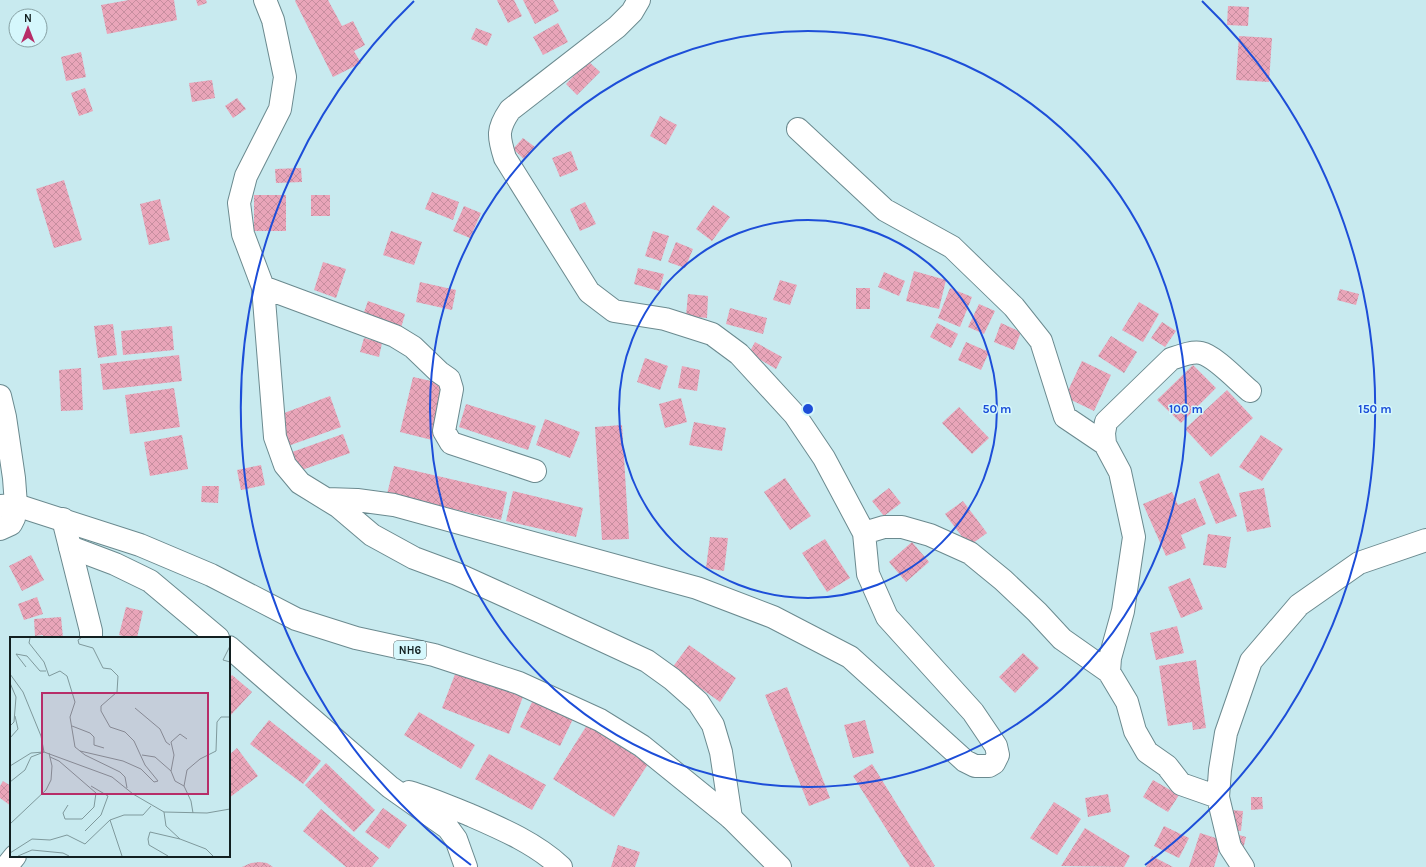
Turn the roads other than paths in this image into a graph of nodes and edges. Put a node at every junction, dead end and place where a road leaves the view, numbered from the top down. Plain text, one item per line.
1 (265, 0) edge
2 (640, 0) edge
3 (798, 129) dead end
4 (262, 287) junction
5 (1250, 391) dead end
6 (0, 396) edge
7 (1105, 444) junction
8 (535, 470) dead end
9 (327, 499) junction
10 (8, 505) edge
11 (63, 520) junction
12 (0, 529) edge
13 (864, 533) junction
14 (1426, 540) edge
15 (70, 547) junction
16 (91, 637) edge
17 (217, 637) edge
18 (230, 648) edge
19 (1109, 672) junction
20 (390, 787) junction
21 (1218, 796) junction
22 (731, 818) junction
23 (14, 857) edge
24 (6, 867) edge
25 (466, 867) edge
26 (562, 867) edge
27 (780, 867) edge
28 (1243, 867) edge

1 - 4 main road
2 - 13 main road
3 - 7 main road
4 - 8 main road
4 - 9 main road
5 - 7 main road
6 - 10 main road
7 - 19 main road
9 - 13 main road
9 - 22 main road
10 - 11 main road, NH6
10 - 12 main road
11 - 15 main road
11 - 22 main road, NH6
13 - 19 main road
14 - 21 main road
15 - 16 main road
15 - 17 main road
18 - 20 main road
19 - 21 main road
20 - 25 main road
20 - 26 main road
21 - 28 main road
22 - 27 main road, NH6
23 - 24 main road

